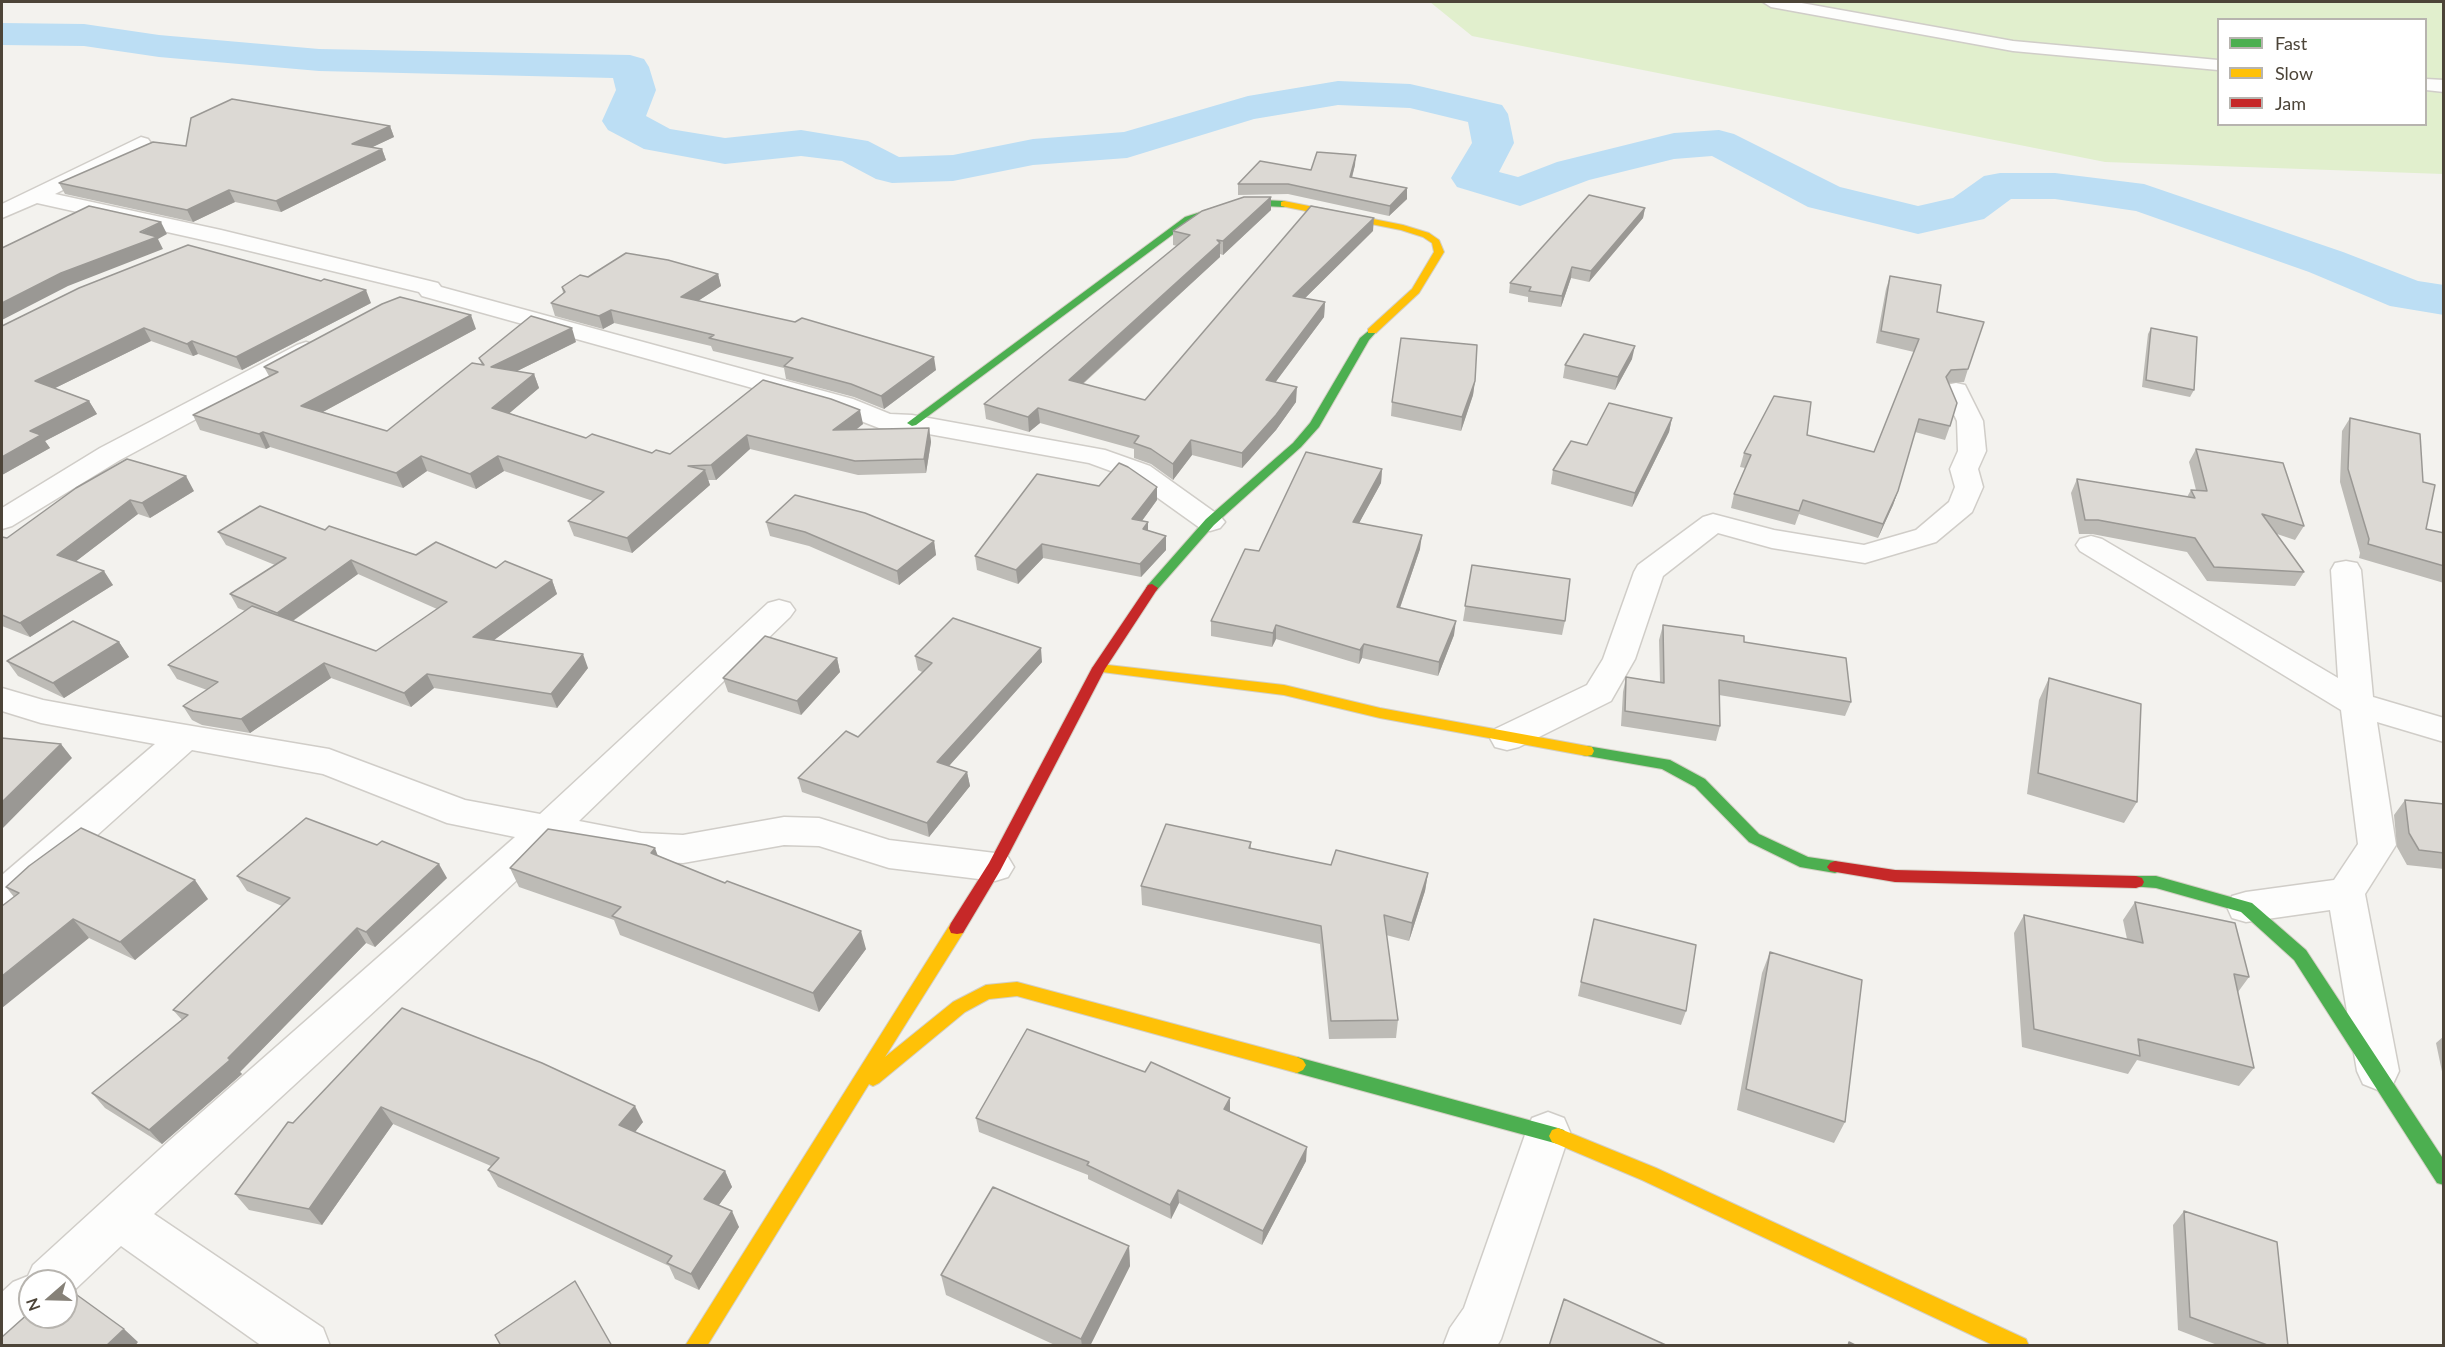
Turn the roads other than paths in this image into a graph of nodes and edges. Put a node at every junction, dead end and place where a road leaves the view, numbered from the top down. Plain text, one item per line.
1 (1771, 2) edge
2 (2217, 66) edge
3 (2427, 85) edge
4 (2444, 86) edge
5 (141, 143) dead end
6 (34, 196) junction
7 (2, 212) edge
8 (221, 237) junction
9 (188, 250) edge
10 (430, 291) junction
11 (399, 303) edge
12 (327, 338) edge
13 (1956, 391) dead end
14 (912, 423) junction
15 (2, 520) edge
16 (1210, 522) junction
17 (2091, 544) dead end
18 (2346, 570) dead end
19 (779, 610) dead end
20 (1099, 668) junction
21 (2, 699) edge
22 (2357, 704) junction
23 (2444, 730) edge
24 (185, 737) junction
25 (1507, 738) junction
26 (548, 829) junction
27 (995, 867) junction
28 (2346, 893) junction
29 (2, 897) edge
30 (2246, 907) junction
31 (2380, 1079) junction
32 (853, 1095) junction
33 (1548, 1132) junction
34 (2444, 1177) edge
35 (120, 1218) junction
36 (63, 1269) edge
37 (18, 1310) edge
38 (2, 1324) edge
39 (305, 1346) edge
40 (695, 1346) edge
41 (1468, 1346) edge
42 (2019, 1346) edge

1 - 2 street
3 - 4 street
5 - 6 street
6 - 7 street
6 - 8 street
8 - 9 street
8 - 10 street
10 - 11 street
10 - 14 street
12 - 15 street
13 - 25 street
14 - 16 street
14 - 16 street
16 - 20 street
17 - 22 street
18 - 22 street
19 - 26 street
20 - 25 street
20 - 27 street
21 - 24 street
22 - 23 street
22 - 28 street
24 - 26 street
24 - 29 street
25 - 30 street
26 - 27 street
26 - 35 street
27 - 32 street
28 - 30 street
28 - 31 street
30 - 31 street
31 - 34 street
32 - 33 street
32 - 40 street
33 - 41 street
33 - 42 street
35 - 36 street
35 - 39 street
37 - 38 street

